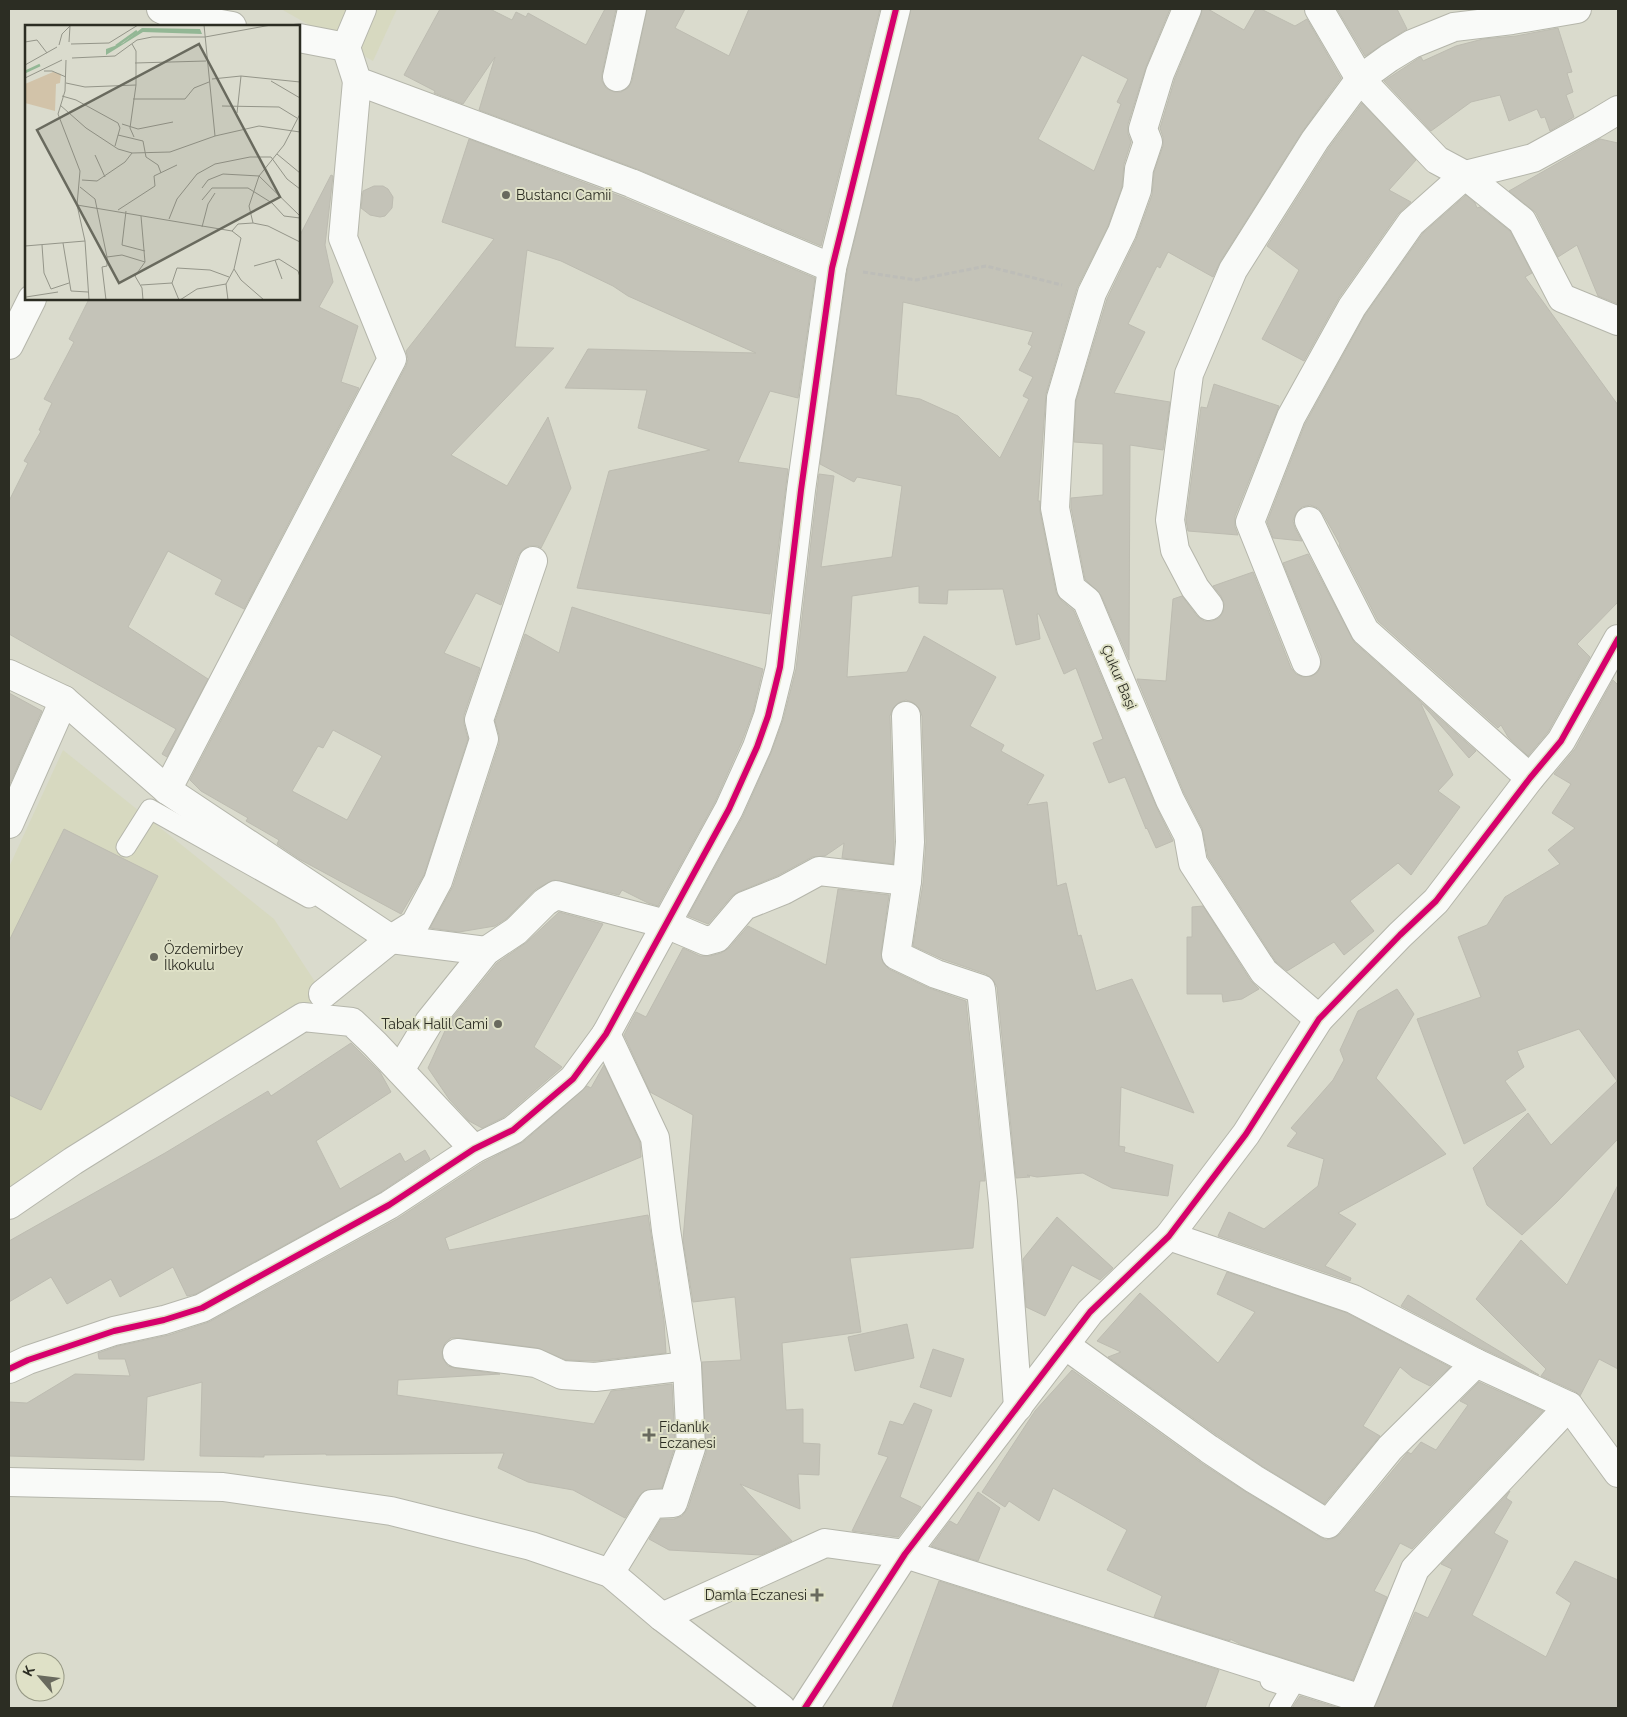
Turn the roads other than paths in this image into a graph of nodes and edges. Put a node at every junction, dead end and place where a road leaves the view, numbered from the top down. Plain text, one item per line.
1 (362, 9) edge
2 (632, 9) edge
3 (896, 9) edge
4 (1187, 9) edge
5 (1319, 9) edge
6 (1577, 9) edge
7 (169, 17) edge
8 (225, 25) edge
9 (300, 38) edge
10 (346, 47) junction
11 (617, 77) dead end
12 (1360, 79) junction
13 (357, 81) junction
14 (1618, 110) edge
15 (1465, 176) junction
16 (832, 268) junction
17 (32, 300) edge
18 (1618, 322) edge
19 (9, 345) edge
20 (1309, 521) dead end
21 (533, 561) dead end
22 (1209, 606) dead end
23 (1618, 639) edge
24 (1306, 662) dead end
25 (9, 674) edge
26 (64, 700) junction
27 (906, 716) dead end
28 (1530, 778) junction
29 (167, 790) junction
30 (9, 824) edge
31 (126, 847) dead end
32 (907, 881) junction
33 (666, 924) junction
34 (391, 938) junction
35 (486, 951) junction
36 (323, 994) dead end
37 (1319, 1020) junction
38 (606, 1034) junction
39 (400, 1070) junction
40 (474, 1148) junction
41 (9, 1205) edge
42 (1169, 1236) junction
43 (1065, 1345) junction
44 (457, 1353) dead end
45 (1476, 1363) junction
46 (687, 1366) junction
47 (9, 1369) edge
48 (1569, 1406) junction
49 (1018, 1407) junction
50 (1618, 1473) edge
51 (9, 1482) edge
52 (905, 1554) junction
53 (610, 1573) junction
54 (662, 1617) junction
55 (1257, 1676) dead end
56 (1371, 1704) edge
57 (781, 1708) edge
58 (805, 1708) edge
59 (1279, 1708) edge

1 - 10 street
2 - 11 street
3 - 16 street
4 - 37 street, Çukur Başi
5 - 12 street
6 - 12 street
7 - 8 street
9 - 10 street
10 - 13 street
12 - 15 street
12 - 22 street
13 - 16 street
13 - 29 street
14 - 15 street
15 - 18 street
15 - 24 street
16 - 33 street
17 - 19 street
20 - 28 street
21 - 34 street
23 - 28 street
25 - 26 street
26 - 29 street
26 - 30 street
27 - 32 street
28 - 37 street
29 - 34 street
31 - 34 lane
32 - 33 street
32 - 49 street
33 - 35 street
33 - 38 street
34 - 35 street
34 - 36 street
35 - 39 street
37 - 42 street
38 - 40 street
38 - 46 street
39 - 40 street
39 - 41 street
40 - 47 street
42 - 43 street
42 - 45 street
43 - 45 street
43 - 49 street
44 - 46 street
45 - 48 street
46 - 53 street
48 - 50 street
48 - 56 street
49 - 52 street
51 - 53 street
52 - 54 street
52 - 56 street
52 - 58 street
53 - 54 street
54 - 57 street
55 - 59 lane

